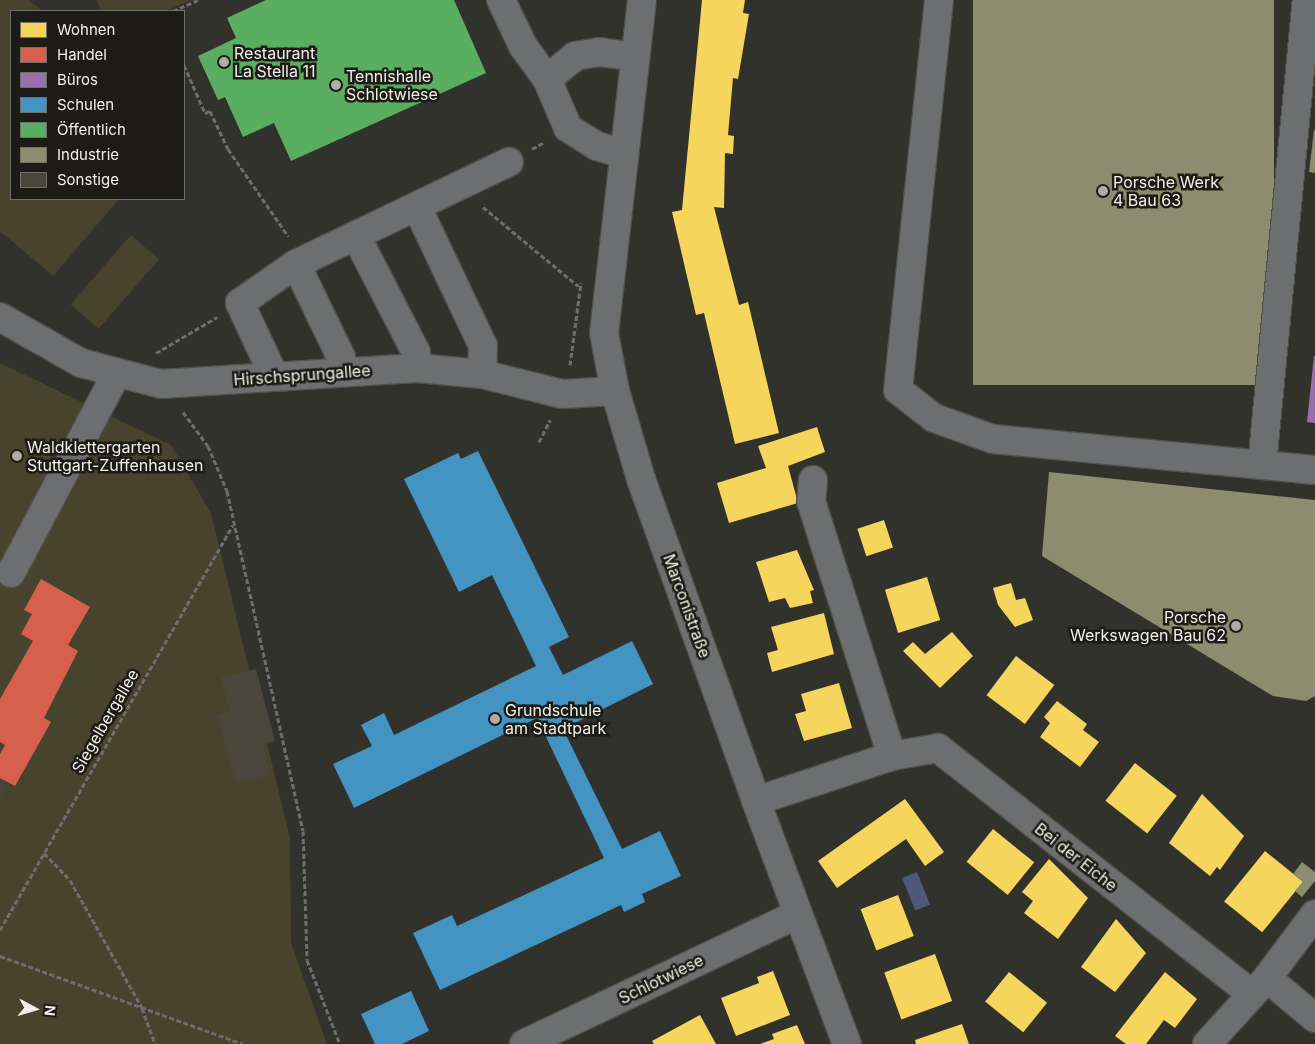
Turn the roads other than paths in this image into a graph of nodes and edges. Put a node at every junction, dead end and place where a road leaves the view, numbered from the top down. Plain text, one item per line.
1 (501, 0) edge
2 (642, 0) edge
3 (940, 0) edge
4 (1307, 0) edge
5 (636, 57) junction
6 (547, 79) junction
7 (624, 154) junction
8 (509, 162) road end
9 (418, 207) junction
10 (356, 236) junction
11 (300, 262) junction
12 (0, 317) edge
13 (417, 368) junction
14 (342, 372) junction
15 (482, 374) junction
16 (116, 375) junction
17 (274, 376) junction
18 (615, 391) junction
19 (1262, 465) junction
20 (1315, 470) edge
21 (813, 480) dead end
22 (11, 573) dead end
23 (892, 756) junction
24 (756, 801) junction
25 (798, 914) junction
26 (1315, 914) edge
27 (1259, 986) junction
28 (1315, 1018) edge
29 (524, 1044) edge
30 (847, 1044) edge
31 (1207, 1044) edge

1 - 6 street
2 - 5 street, Marconistraße
3 - 19 street
4 - 19 street
5 - 6 street
5 - 7 street, Marconistraße
6 - 7 street
7 - 18 street, Marconistraße
8 - 9 street
9 - 10 street
9 - 15 street
10 - 11 street
10 - 13 street
11 - 14 street
11 - 17 street
12 - 16 street, Hirschsprungallee
13 - 14 street, Hirschsprungallee
13 - 15 street, Hirschsprungallee
14 - 17 street, Hirschsprungallee
15 - 18 street, Hirschsprungallee
16 - 17 street, Hirschsprungallee
16 - 22 street
18 - 24 street, Marconistraße
19 - 20 street
21 - 23 street
23 - 24 street, Bei der Eiche
23 - 27 street, Bei der Eiche
24 - 25 street, Marconistraße
25 - 29 street, Schlotwiese
25 - 30 street, Marconistraße
26 - 27 street
27 - 28 street, Bei der Eiche
27 - 31 street

